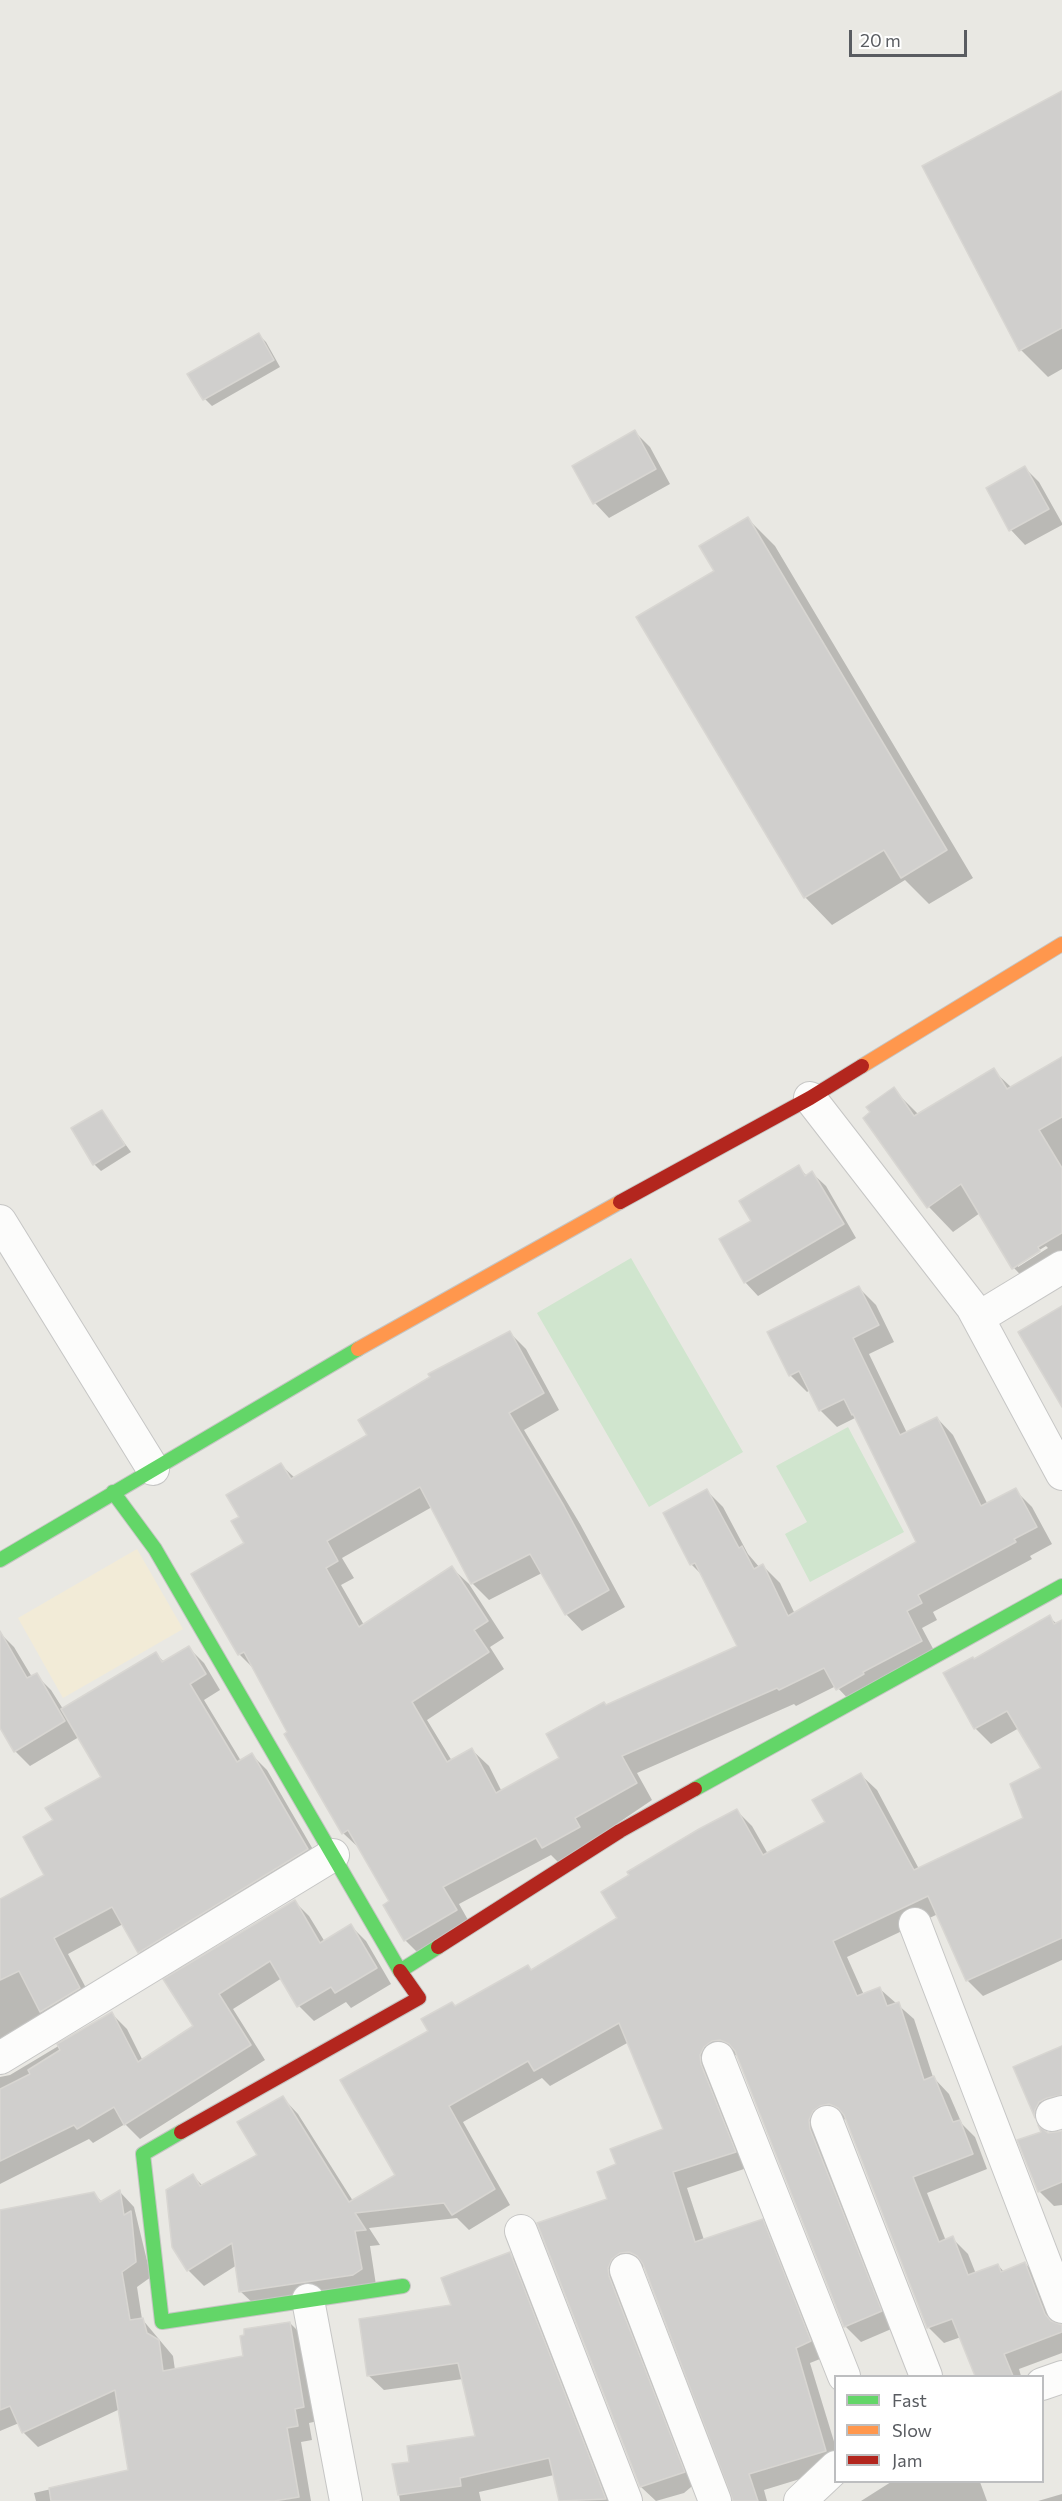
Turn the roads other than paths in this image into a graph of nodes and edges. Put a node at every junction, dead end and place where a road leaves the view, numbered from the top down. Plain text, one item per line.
1 (1062, 944) edge
2 (810, 1098) junction
3 (0, 1221) edge
4 (1062, 1267) edge
5 (978, 1318) junction
6 (153, 1469) junction
7 (1062, 1474) edge
8 (113, 1492) junction
9 (0, 1560) edge
10 (1062, 1586) edge
11 (333, 1855) junction
12 (915, 1924) dead end
13 (400, 1971) junction
14 (0, 2058) edge
15 (718, 2058) dead end
16 (827, 2122) dead end
17 (520, 2231) dead end
18 (626, 2270) dead end
19 (403, 2286) dead end
20 (308, 2300) junction
21 (1062, 2307) edge
22 (844, 2375) edge
23 (926, 2375) edge
24 (1062, 2377) edge
25 (1044, 2383) edge
26 (834, 2469) edge
27 (346, 2501) edge
28 (626, 2501) edge
29 (715, 2501) edge
30 (800, 2501) edge

1 - 2 street
2 - 5 street
2 - 6 street
3 - 6 street
4 - 5 street
5 - 7 street
6 - 8 street
8 - 9 street
8 - 11 street
10 - 13 street
11 - 13 street
11 - 14 street
12 - 21 street
13 - 20 street
15 - 22 street
16 - 23 street
17 - 28 street
18 - 29 street
19 - 20 street
20 - 27 street
24 - 25 street
26 - 30 street

